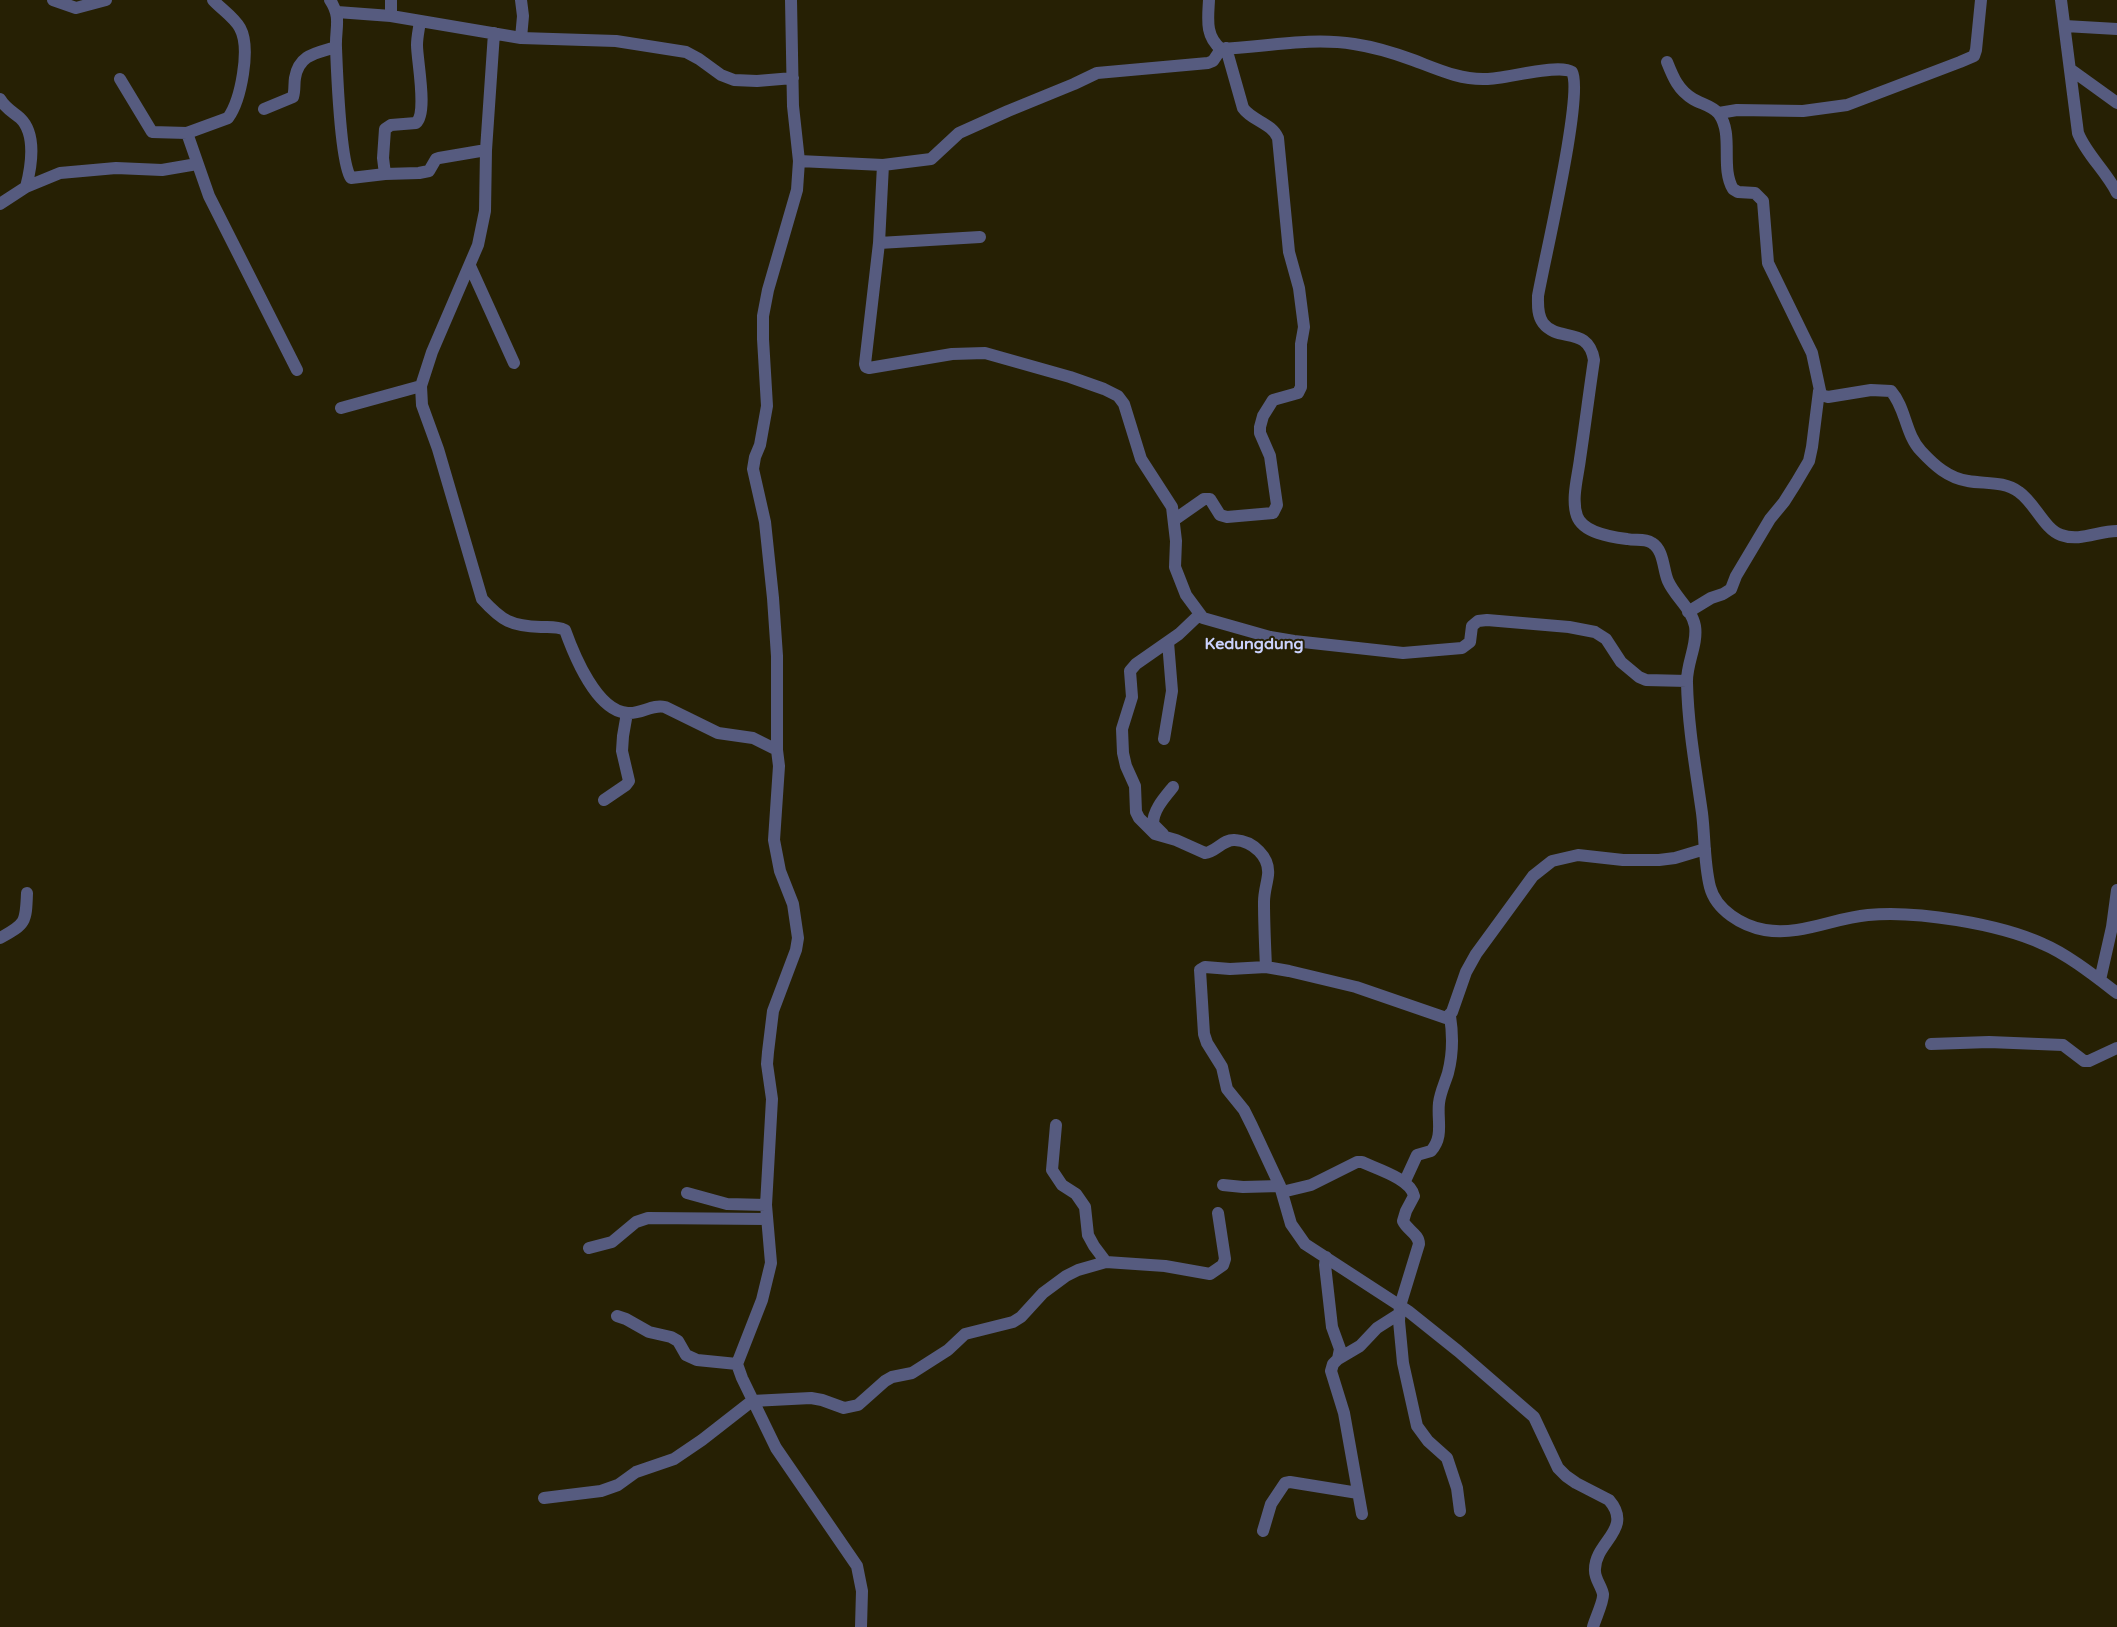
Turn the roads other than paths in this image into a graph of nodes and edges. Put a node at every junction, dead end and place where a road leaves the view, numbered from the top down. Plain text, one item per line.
1 (53, 0) edge
2 (106, 0) edge
3 (213, 0) edge
4 (330, 0) edge
5 (391, 0) edge
6 (521, 0) edge
7 (791, 0) edge
8 (1208, 0) edge
9 (1980, 0) edge
10 (2061, 0) edge
11 (337, 12) junction
12 (391, 16) junction
13 (420, 21) junction
14 (2065, 26) junction
15 (2117, 29) edge
16 (494, 33) junction
17 (520, 38) junction
18 (336, 47) junction
19 (1224, 49) junction
20 (1667, 62) dead end
21 (2070, 68) junction
22 (793, 78) junction
23 (120, 79) dead end
24 (0, 99) edge
25 (2117, 103) edge
26 (264, 109) dead end
27 (1719, 113) junction
28 (187, 133) junction
29 (486, 150) junction
30 (799, 161) junction
31 (197, 164) junction
32 (883, 165) junction
33 (385, 174) junction
34 (26, 187) junction
35 (2117, 193) edge
36 (0, 204) edge
37 (980, 237) dead end
38 (880, 243) junction
39 (470, 266) junction
40 (514, 363) dead end
41 (297, 370) dead end
42 (421, 386) junction
43 (1819, 391) junction
44 (341, 408) dead end
45 (1174, 520) junction
46 (2117, 530) edge
47 (1688, 612) junction
48 (1199, 615) junction
49 (1168, 642) junction
50 (1687, 681) junction
51 (627, 713) junction
52 (1164, 738) dead end
53 (777, 750) junction
54 (1173, 787) dead end
55 (604, 800) dead end
56 (1167, 838) junction
57 (1705, 849) junction
58 (2117, 890) edge
59 (27, 893) dead end
60 (0, 938) edge
61 (1266, 967) junction
62 (2100, 980) junction
63 (2117, 993) edge
64 (1450, 1016) junction
65 (1931, 1044) dead end
66 (2117, 1048) edge
67 (1056, 1125) dead end
68 (1405, 1182) junction
69 (1223, 1185) dead end
70 (1281, 1189) junction
71 (687, 1193) dead end
72 (766, 1205) junction
73 (1218, 1212) dead end
74 (766, 1219) junction
75 (589, 1248) dead end
76 (1326, 1257) junction
77 (1106, 1262) junction
78 (1400, 1310) junction
79 (617, 1316) dead end
80 (1338, 1359) junction
81 (737, 1364) junction
82 (752, 1401) junction
83 (1358, 1492) junction
84 (544, 1498) dead end
85 (1460, 1512) dead end
86 (1362, 1514) dead end
87 (1263, 1531) dead end
88 (861, 1627) edge
89 (1593, 1627) edge

1 - 2 street
3 - 28 street
4 - 11 street
5 - 12 street
6 - 17 street
7 - 22 street
8 - 19 street
9 - 27 street
10 - 14 street
11 - 12 street
11 - 18 street
12 - 13 street
13 - 16 street
13 - 33 street
14 - 15 street
14 - 21 street
16 - 17 street
16 - 29 street
17 - 22 street
18 - 26 street
18 - 33 street
19 - 32 street
19 - 45 street
19 - 47 street
20 - 27 street
21 - 25 street
21 - 35 street
22 - 30 street
23 - 28 street
24 - 34 street
27 - 43 street
28 - 31 street
29 - 33 street
29 - 39 street
30 - 32 street
30 - 53 street
31 - 34 street
31 - 41 street
32 - 38 street
34 - 36 street
37 - 38 street
38 - 45 street
39 - 40 street
39 - 42 street
42 - 44 street
42 - 51 street
43 - 46 street
43 - 47 street
45 - 48 street
47 - 50 street
48 - 49 street
48 - 50 street
49 - 52 street
49 - 56 street
50 - 57 street
51 - 53 street
51 - 55 street
53 - 72 street
54 - 56 street
56 - 61 street
57 - 62 street
57 - 64 street
58 - 62 street
59 - 60 street
61 - 64 street
61 - 70 street
62 - 63 street
64 - 68 street
65 - 66 street
67 - 77 street
68 - 70 street
68 - 78 street
69 - 70 street
70 - 76 street
71 - 72 street
72 - 74 street
73 - 77 street
74 - 75 street
74 - 81 street
76 - 78 street
76 - 80 street
77 - 82 street
78 - 80 street
78 - 85 street
78 - 89 street
79 - 81 street
80 - 83 street
81 - 82 street
82 - 84 street
82 - 88 street
83 - 86 street
83 - 87 street

